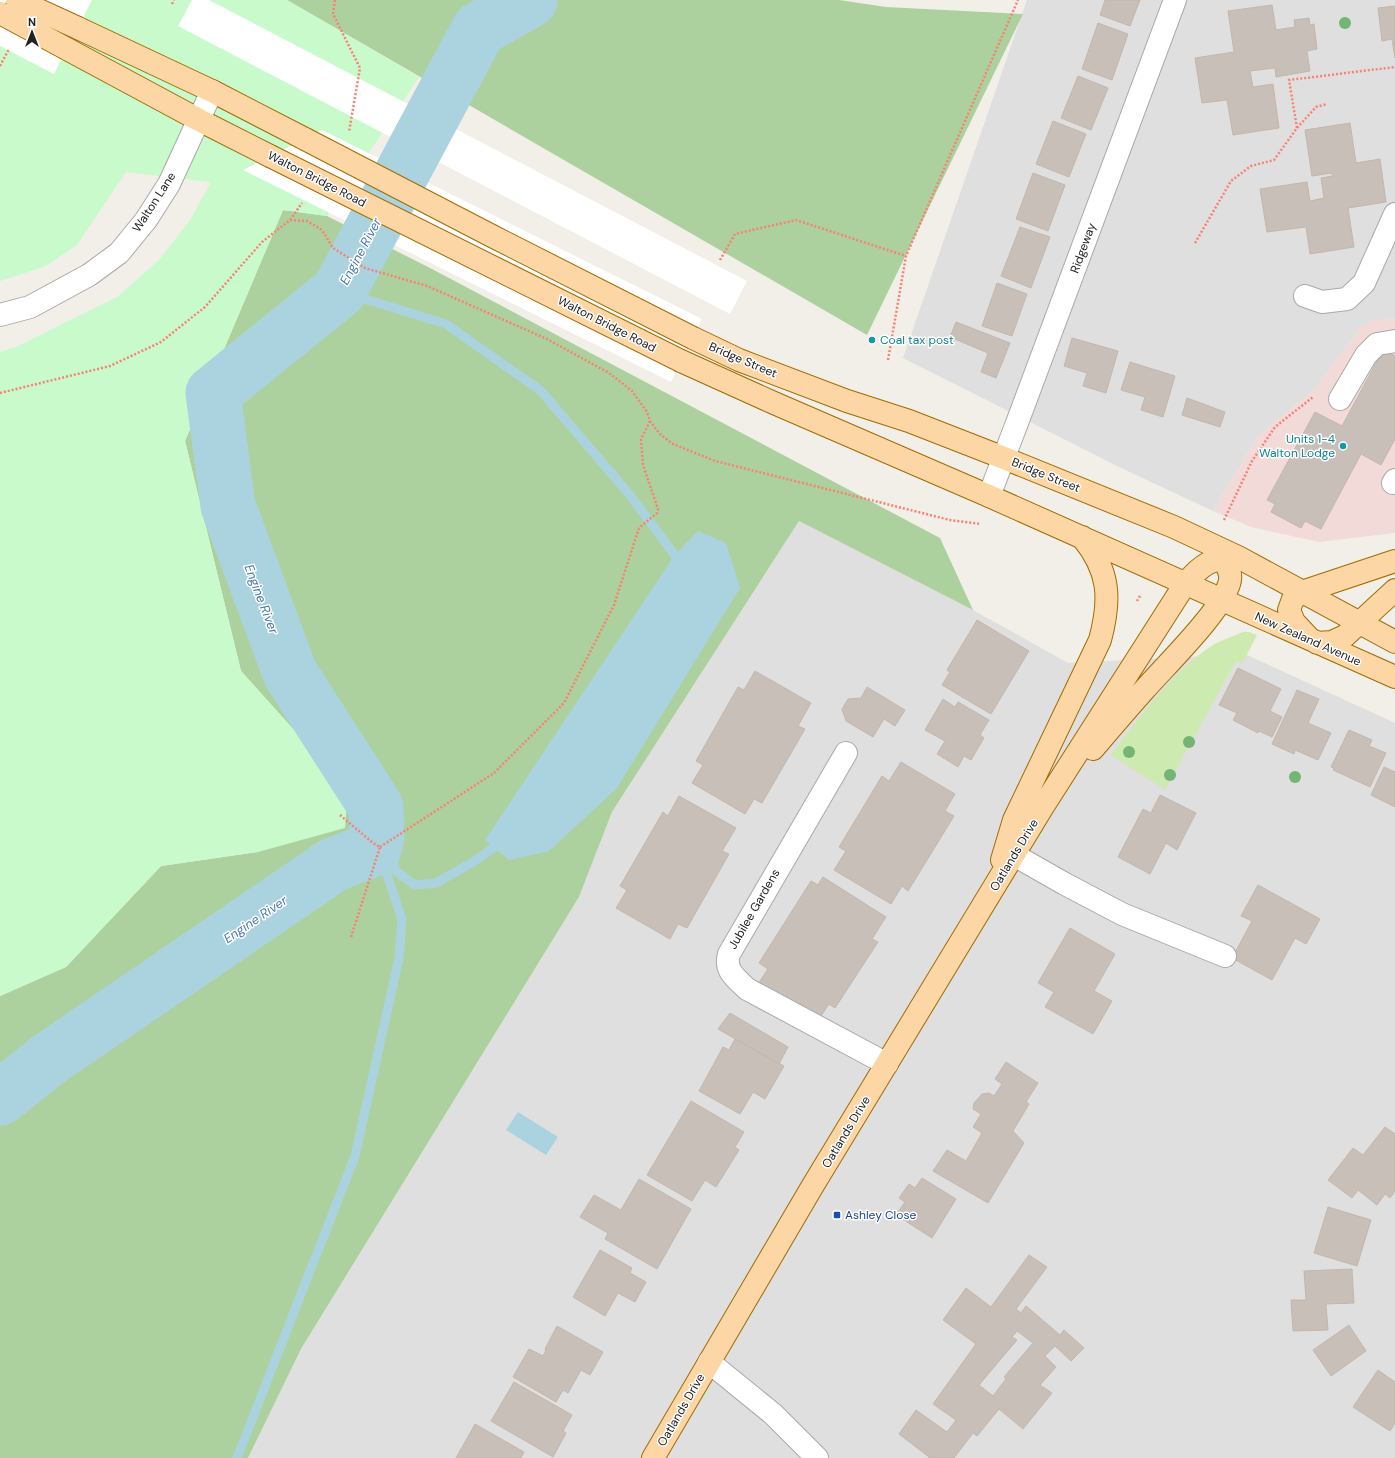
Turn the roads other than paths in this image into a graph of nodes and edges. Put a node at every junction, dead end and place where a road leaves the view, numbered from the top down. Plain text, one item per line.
1 (17, 0) edge
2 (1175, 0) edge
3 (0, 13) edge
4 (212, 91) junction
5 (199, 120) junction
6 (1395, 214) edge
7 (1305, 296) dead end
8 (0, 316) edge
9 (1395, 341) edge
10 (1340, 399) dead end
11 (1004, 458) junction
12 (988, 496) junction
13 (1082, 537) junction
14 (1223, 553) junction
15 (1395, 561) edge
16 (1185, 584) junction
17 (1395, 590) edge
18 (1302, 592) junction
19 (1221, 600) junction
20 (1360, 624) junction
21 (1314, 641) junction
22 (1395, 642) edge
23 (1395, 677) edge
24 (846, 753) dead end
25 (1042, 808) junction
26 (1014, 855) junction
27 (994, 888) junction
28 (1225, 956) dead end
29 (887, 1064) junction
30 (709, 1362) junction
31 (653, 1458) edge
32 (817, 1458) edge

1 - 4 main road, bridge
2 - 11 street, Ridgeway
3 - 5 main road, Walton Bridge Road, bridge
4 - 5 street, Walton Lane
4 - 11 main road, Bridge Street, bridge
5 - 8 street, Walton Lane
5 - 12 main road, Walton Bridge Road, bridge
6 - 7 street
9 - 10 street
11 - 12 street, Ridgeway
11 - 14 main road, Bridge Street
12 - 13 main road
13 - 16 main road
13 - 27 main road
14 - 16 main road, Oatlands Drive
14 - 18 main road, Bridge Street
14 - 19 main road, Oatlands Drive
15 - 18 main road
16 - 19 main road
16 - 25 main road, Oatlands Drive
17 - 20 main road
18 - 20 main road
18 - 21 main road
19 - 21 main road, New Zealand Avenue
19 - 25 main road, Oatlands Drive
20 - 21 main road
20 - 22 main road
21 - 23 main road, New Zealand Avenue
24 - 29 street, Jubilee Gardens
25 - 26 main road, Oatlands Drive
26 - 27 main road, Oatlands Drive
26 - 28 street
27 - 29 main road, Oatlands Drive
29 - 30 main road, Oatlands Drive
30 - 31 main road, Oatlands Drive
30 - 32 street

